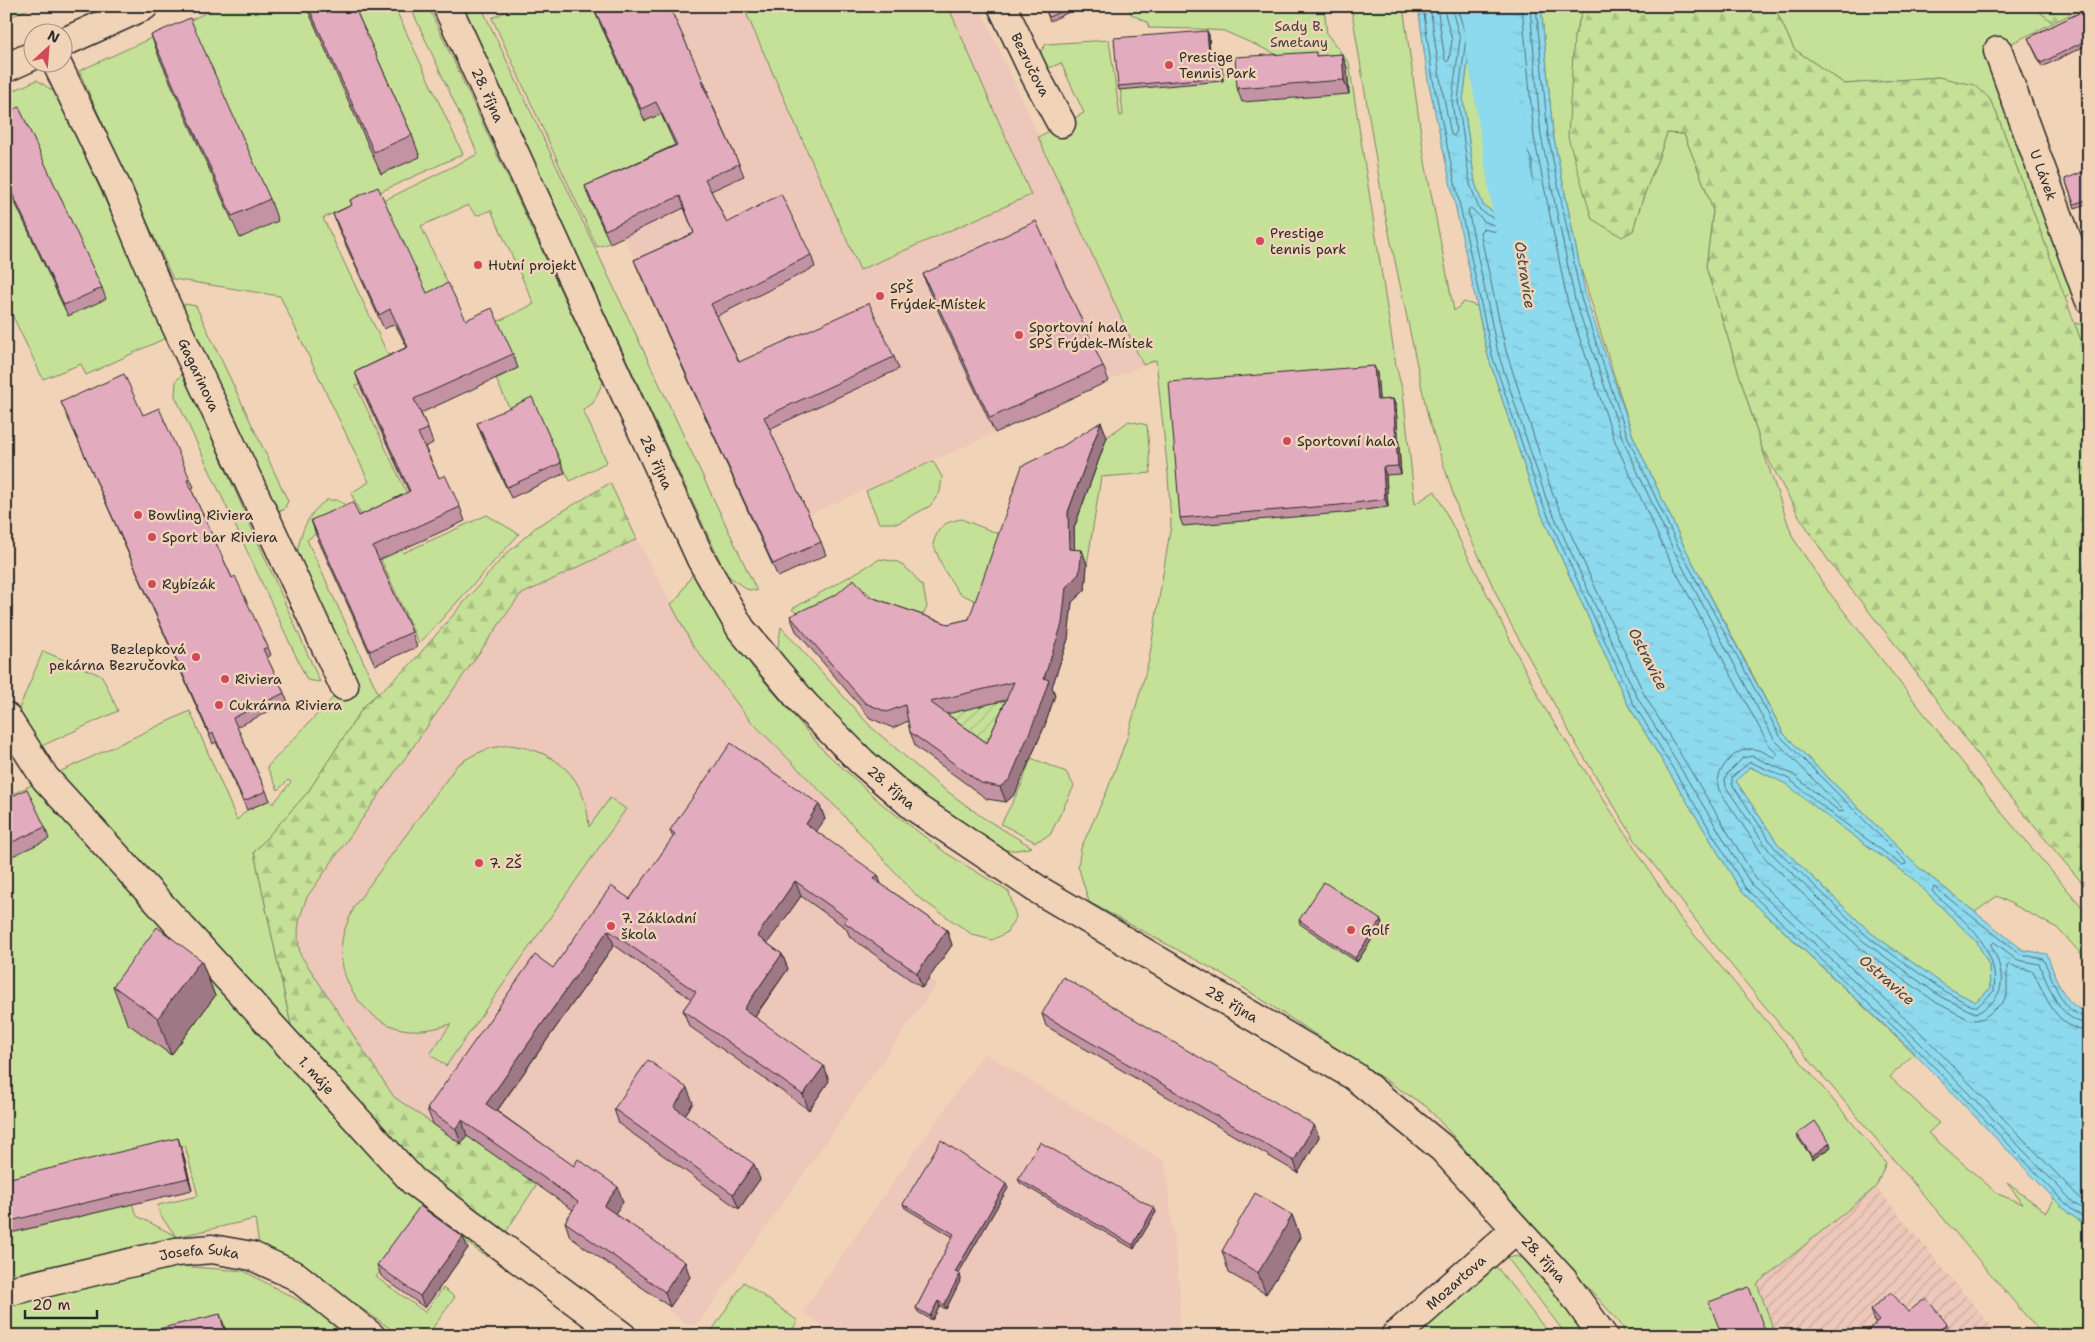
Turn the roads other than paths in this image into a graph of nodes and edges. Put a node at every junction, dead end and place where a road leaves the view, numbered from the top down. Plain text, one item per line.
1 (144, 6) edge
2 (447, 6) edge
3 (1002, 6) edge
4 (72, 38) edge
5 (1998, 51) dead end
6 (22, 61) edge
7 (6, 68) edge
8 (61, 72) edge
9 (1061, 122) dead end
10 (2089, 299) edge
11 (344, 686) dead end
12 (6, 717) edge
13 (1516, 1229) junction
14 (6, 1292) edge
15 (371, 1336) edge
16 (622, 1336) edge
17 (1395, 1336) edge
18 (1602, 1336) edge

1 - 4 street
2 - 13 street, 28. října
3 - 9 street, Bezručova
5 - 10 street, U Lávek
6 - 7 street
8 - 11 street, Gagarinova
12 - 16 street, 1. máje
13 - 17 street, Mozartova
13 - 18 street, 28. října
14 - 15 street, Josefa Suka

